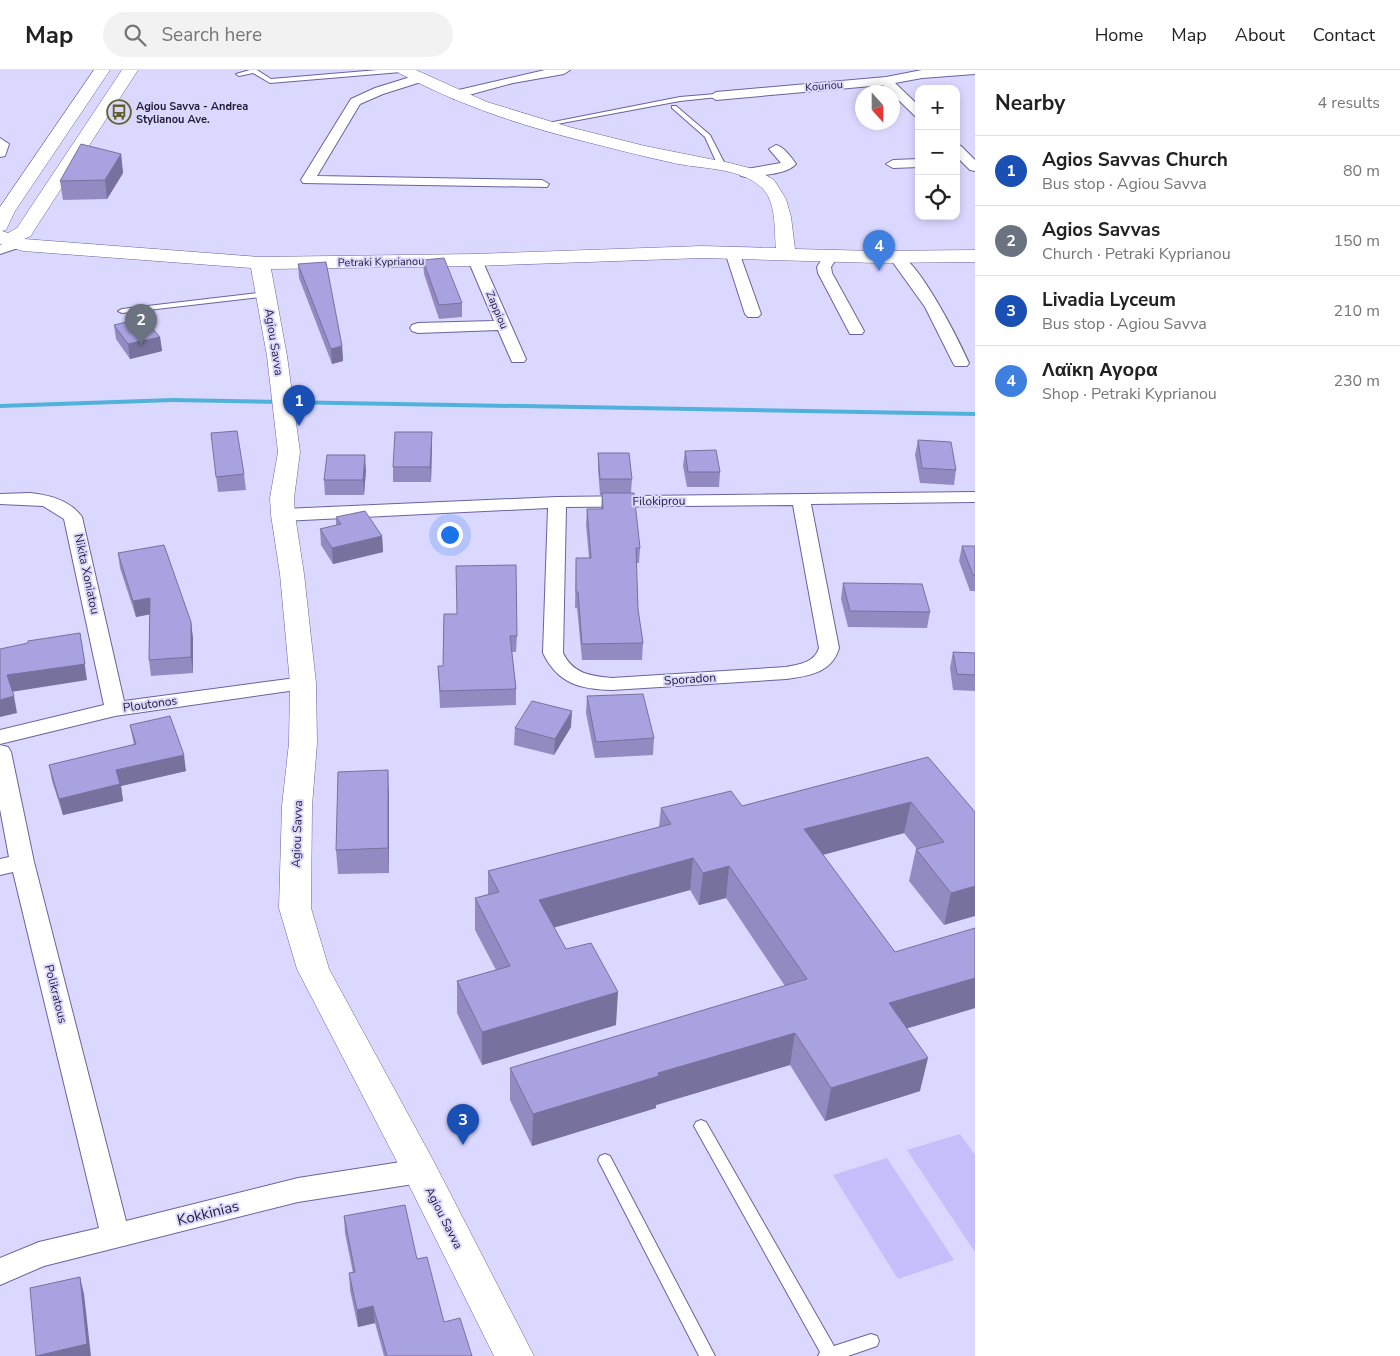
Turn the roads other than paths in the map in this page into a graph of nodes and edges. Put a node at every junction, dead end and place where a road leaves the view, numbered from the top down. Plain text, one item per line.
1 (102, 70) edge
2 (130, 70) edge
3 (403, 70) edge
4 (564, 70) edge
5 (975, 70) edge
6 (953, 71) edge
7 (239, 74) dead end
8 (818, 75) dead end
9 (420, 78) junction
10 (886, 81) junction
11 (828, 85) junction
12 (454, 95) junction
13 (716, 96) joint
14 (674, 107) dead end
15 (915, 108) edge
16 (541, 125) junction
17 (0, 142) edge
18 (776, 149) dead end
19 (0, 153) edge
20 (915, 163) edge
21 (893, 164) dead end
22 (723, 168) junction
23 (746, 173) junction
24 (542, 184) dead end
25 (5, 239) edge
26 (732, 252) junction
27 (786, 253) junction
28 (831, 256) junction
29 (975, 256) edge
30 (896, 257) junction
31 (475, 260) junction
32 (260, 264) junction
33 (266, 294) junction
34 (122, 311) dead end
35 (753, 314) dead end
36 (503, 325) junction
37 (418, 328) dead end
38 (856, 331) dead end
39 (518, 360) dead end
40 (961, 362) dead end
41 (975, 497) edge
42 (0, 499) edge
43 (801, 500) junction
44 (557, 502) junction
45 (283, 515) junction
46 (303, 683) junction
47 (115, 709) junction
48 (0, 737) edge
49 (0, 752) edge
50 (11, 865) edge
51 (701, 1126) dead end
52 (605, 1160) dead end
53 (420, 1171) junction
54 (115, 1236) junction
55 (0, 1272) edge
56 (871, 1341) dead end
57 (828, 1355) edge
58 (514, 1356) edge
59 (707, 1356) edge

1 - 25 main road
2 - 25 main road
3 - 7 lane
3 - 9 main road
4 - 12 street
5 - 6 street, Kouriou
6 - 10 street, Kouriou
8 - 11 street
9 - 12 main road
9 - 24 street
10 - 11 street, Kouriou
10 - 15 street
11 - 13 street, Kouriou
12 - 16 main road
13 - 16 lane
14 - 22 lane
16 - 22 main road
17 - 19 street
18 - 23 street
20 - 21 street
22 - 23 main road
23 - 27 main road
25 - 32 main road, Petraki Kyprianou
26 - 27 main road, Petraki Kyprianou
26 - 31 main road, Petraki Kyprianou
26 - 35 street
27 - 28 main road, Petraki Kyprianou
28 - 30 main road, Petraki Kyprianou
28 - 38 street
29 - 30 main road, Petraki Kyprianou
30 - 40 street
31 - 32 main road, Petraki Kyprianou
31 - 36 street, Zappiou
32 - 33 main road, Agiou Savva
33 - 34 lane
33 - 45 main road, Agiou Savva
36 - 37 street
36 - 39 street, Zappiou
41 - 43 street, Filokiprou
42 - 47 street, Nikita Xoniatou
43 - 44 street, Filokiprou
43 - 44 street, Sporadon
44 - 45 street, Filokiprou
45 - 46 main road, Agiou Savva
46 - 47 street, Ploutonos
46 - 53 main road, Agiou Savva
47 - 48 street, Ploutonos
49 - 50 street, Polikratous
50 - 54 street, Polikratous
51 - 57 lane
52 - 59 lane
53 - 54 street, Kokkinias
53 - 58 main road, Agiou Savva
54 - 55 street, Kokkinias
56 - 57 lane

